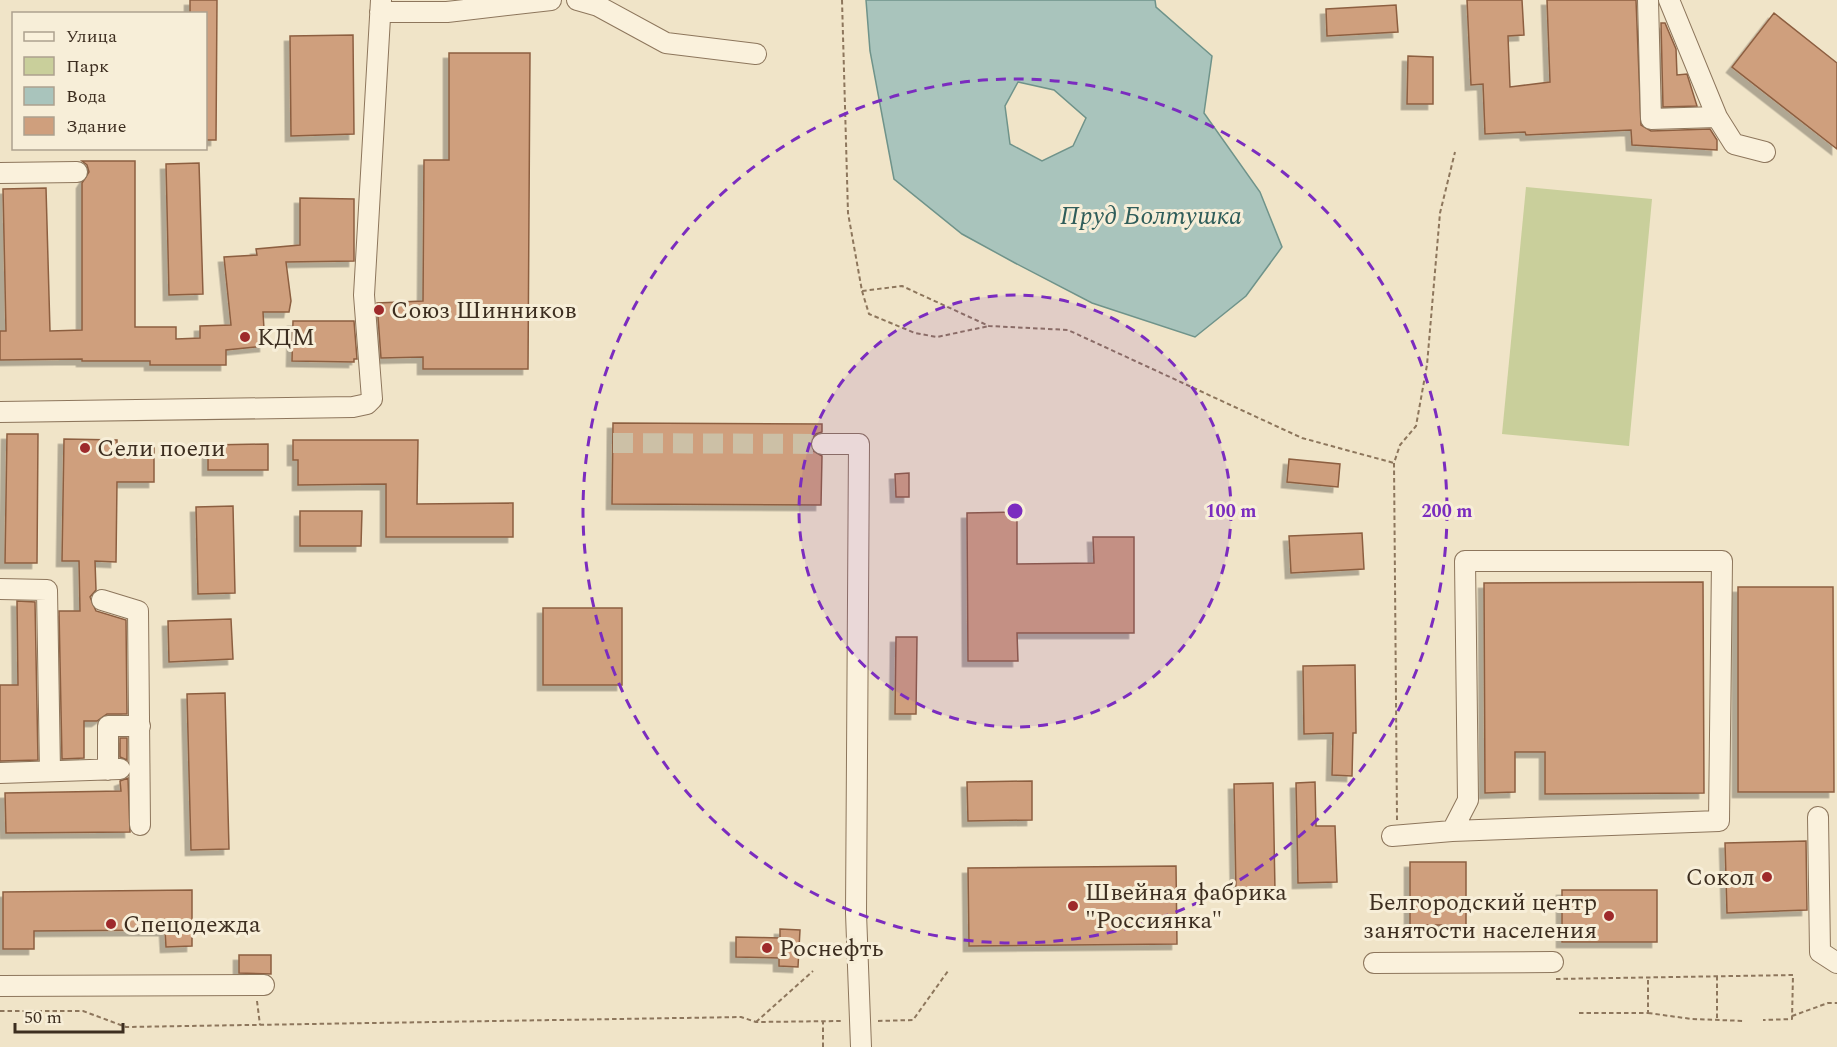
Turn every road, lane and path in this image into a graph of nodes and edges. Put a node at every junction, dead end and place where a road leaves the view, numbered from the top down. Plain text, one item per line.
1 (551, 0) edge
2 (577, 0) edge
3 (842, 0) edge
4 (1648, 0) edge
5 (1669, 0) edge
6 (380, 6) edge
7 (756, 54) dead end
8 (1717, 117) junction
9 (1455, 152) dead end
10 (1765, 152) dead end
11 (77, 172) dead end
12 (0, 173) edge
13 (861, 291) junction
14 (989, 326) junction
15 (0, 412) edge
16 (822, 444) tunnel mouth
17 (1394, 463) junction
18 (0, 590) edge
19 (102, 600) dead end
20 (140, 726) junction
21 (126, 769) junction
22 (51, 771) junction
23 (0, 773) edge
24 (1818, 817) dead end
25 (140, 825) dead end
26 (1452, 831) junction
27 (1395, 835) joint
28 (1551, 962) joint
29 (1374, 963) dead end
30 (1837, 963) edge
31 (813, 971) dead end
32 (948, 971) dead end
33 (1717, 976) junction
34 (1648, 978) junction
35 (259, 985) joint
36 (0, 986) edge
37 (1837, 1003) edge
38 (0, 1011) edge
39 (1579, 1013) dead end
40 (1648, 1013) junction
41 (1792, 1016) junction
42 (1718, 1020) junction
43 (1763, 1020) dead end
44 (823, 1021) junction
45 (860, 1021) junction
46 (1745, 1021) dead end
47 (756, 1022) junction
48 (260, 1024) junction
49 (823, 1047) edge
50 (861, 1047) edge

1 - 6 street
2 - 7 street
3 - 13 path
4 - 8 street
5 - 8 street
6 - 15 street
8 - 10 street
9 - 17 path
11 - 12 street
13 - 14 path
13 - 14 path
14 - 17 path
16 - 45 street
17 - 27 path
18 - 22 street
19 - 20 street
20 - 21 street
20 - 21 street
21 - 22 street
21 - 25 street
22 - 23 street
24 - 30 street
26 - 26 street
26 - 27 street
28 - 29 street
28 - 34 path
31 - 47 path
32 - 45 path
33 - 34 path
33 - 41 path
33 - 42 path
34 - 40 path
35 - 36 street
35 - 48 path
37 - 41 path
38 - 48 path
39 - 40 path
40 - 42 path
41 - 43 path
42 - 46 path
44 - 45 path
44 - 47 path
44 - 49 path
45 - 50 street
47 - 48 path

